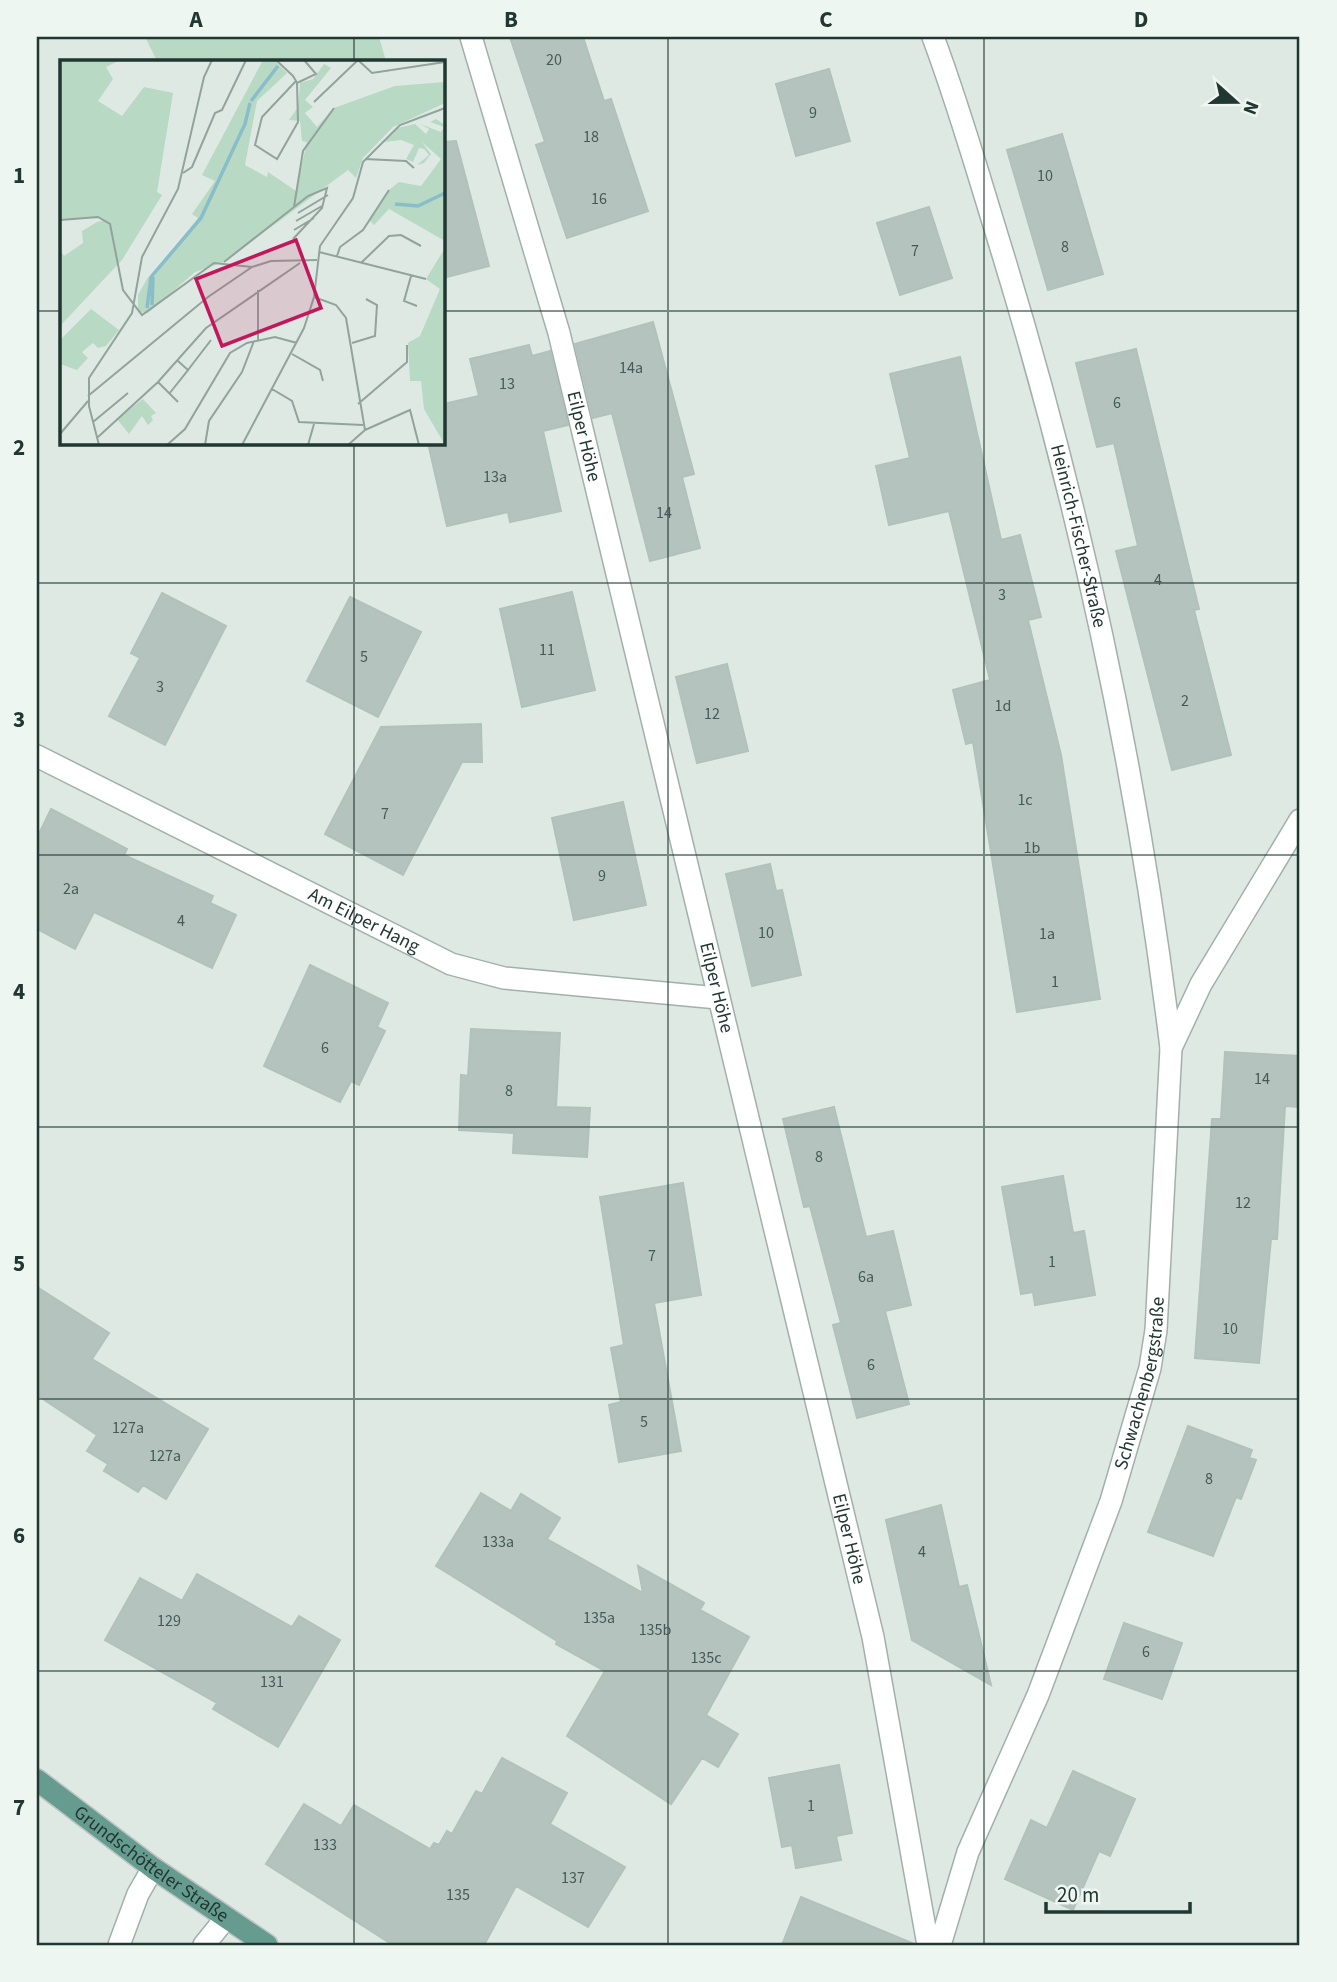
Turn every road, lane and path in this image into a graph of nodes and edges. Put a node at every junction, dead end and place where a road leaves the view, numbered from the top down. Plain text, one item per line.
1 (471, 37) edge
2 (933, 37) edge
3 (37, 756) edge
4 (1300, 820) edge
5 (718, 998) junction
6 (1171, 1048) junction
7 (37, 1780) edge
8 (153, 1868) junction
9 (225, 1919) junction
10 (119, 1945) edge
11 (204, 1945) edge
12 (267, 1945) edge
13 (928, 1945) edge
14 (940, 1945) edge

1 - 5 street, Eilper Höhe
2 - 6 street, Heinrich-Fischer-Straße
3 - 5 street, Am Eilper Hang
4 - 6 street, Schwachenbergstraße
5 - 13 street, Eilper Höhe
6 - 14 street, Schwachenbergstraße
7 - 8 main road, Grundschötteler Straße
8 - 9 main road, Grundschötteler Straße
8 - 10 street
9 - 11 street
9 - 12 main road, Grundschötteler Straße

